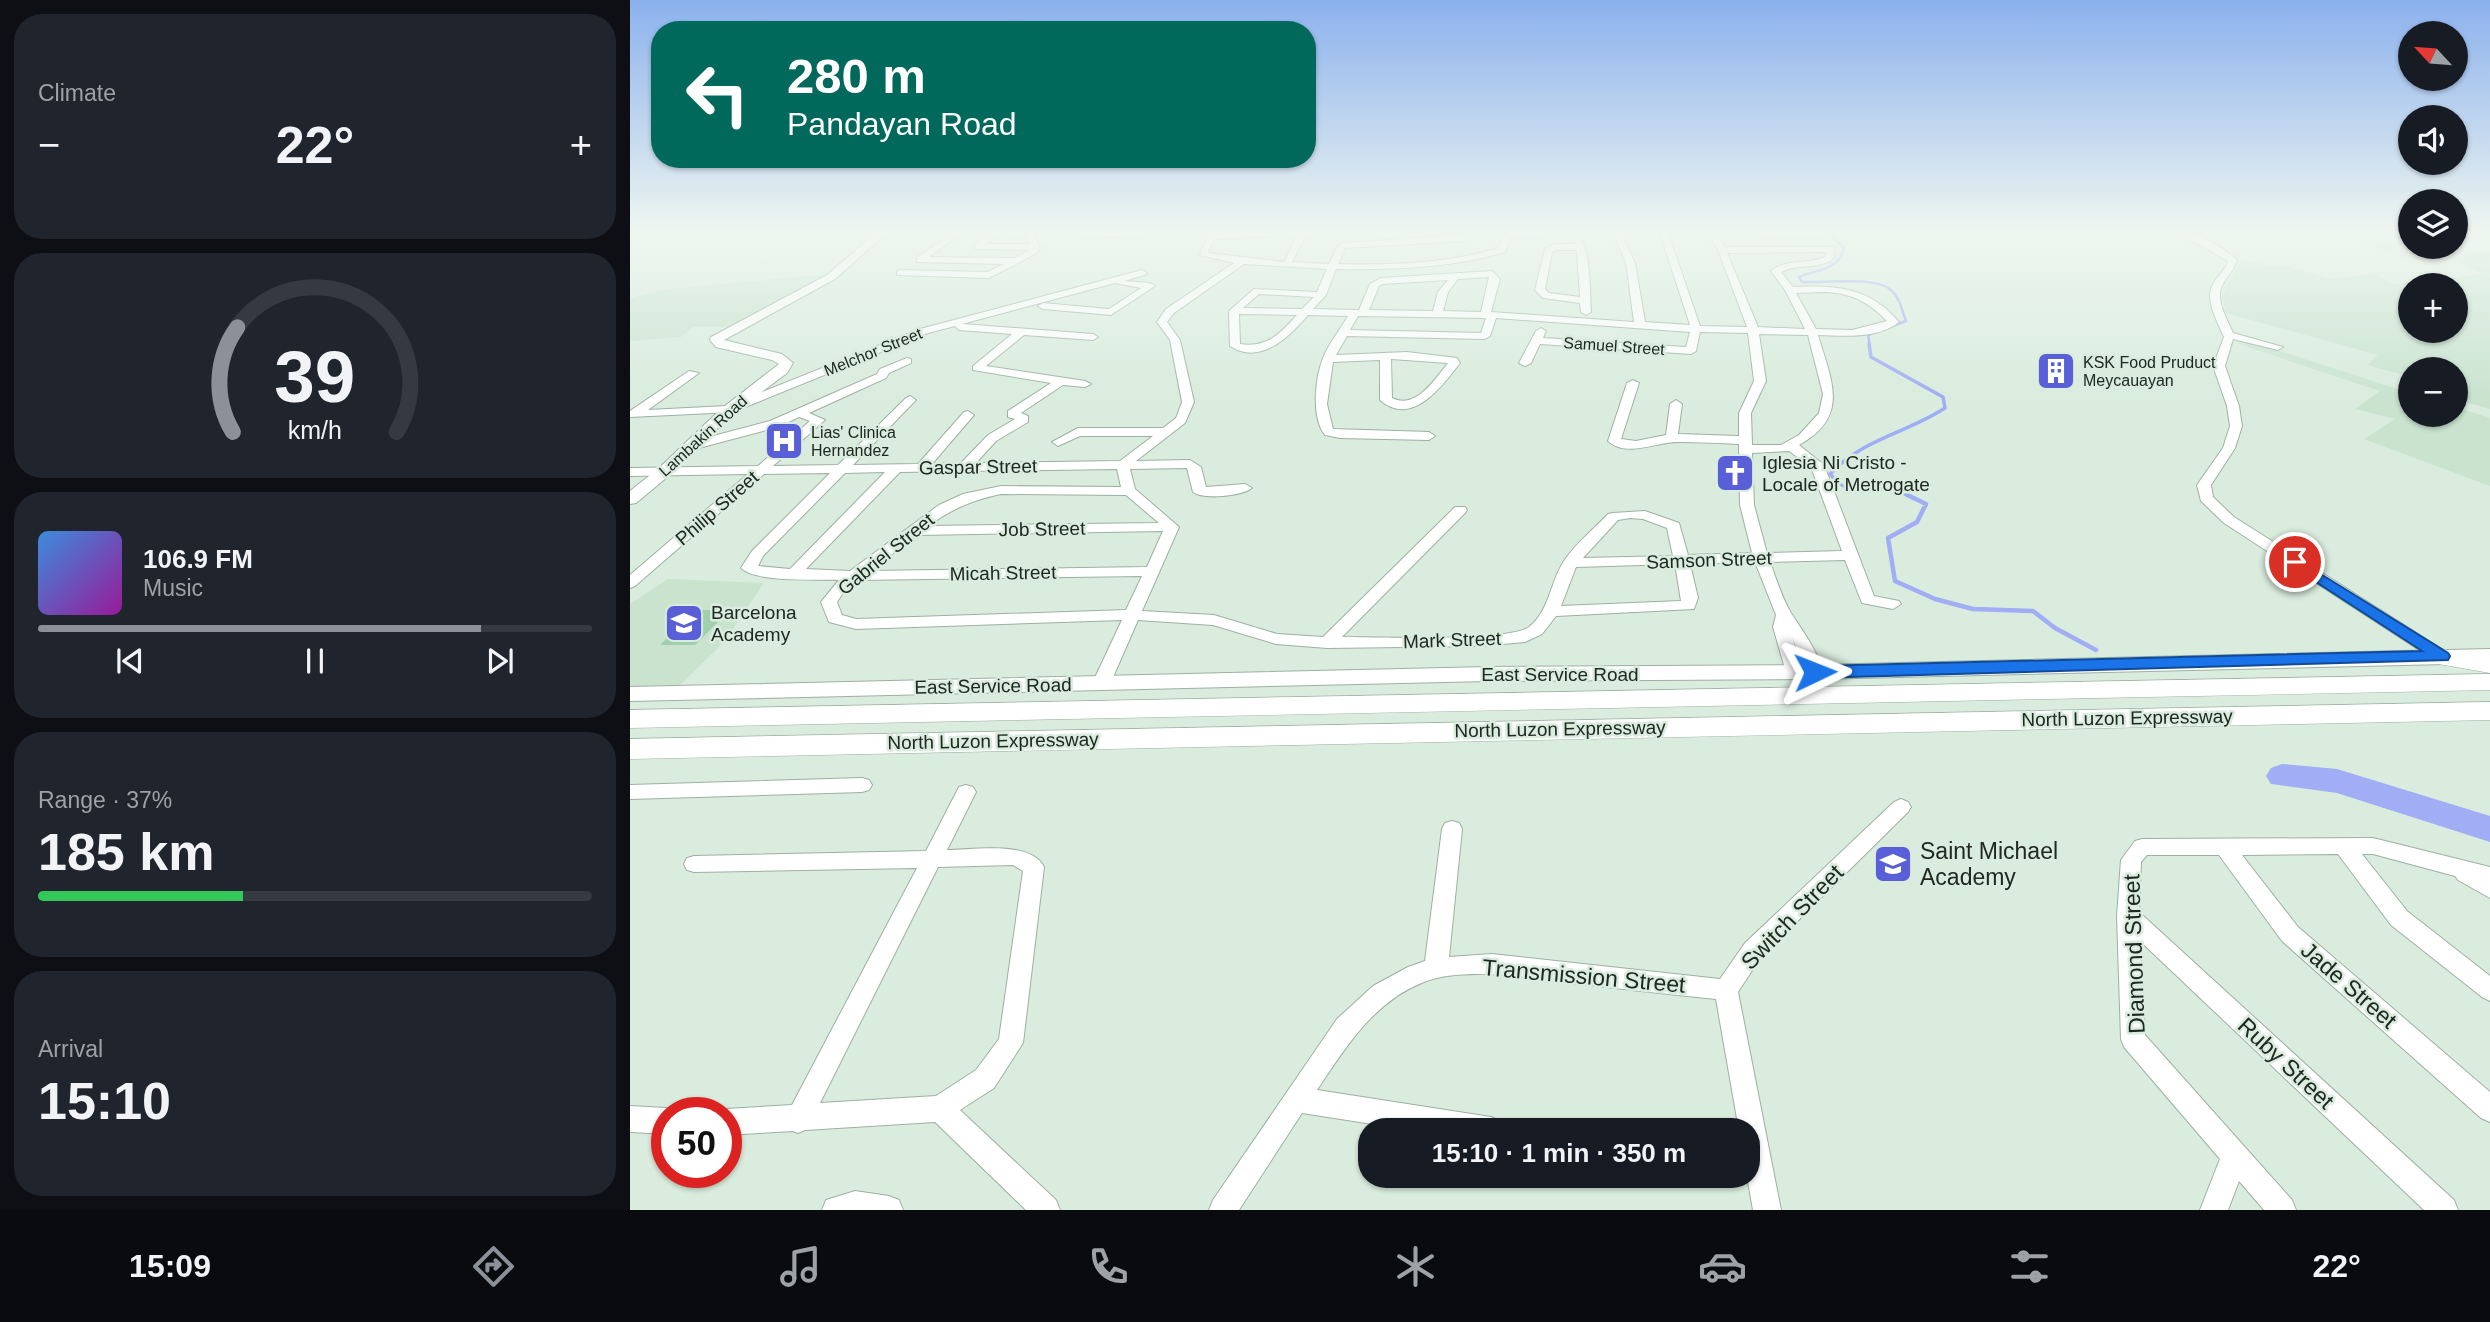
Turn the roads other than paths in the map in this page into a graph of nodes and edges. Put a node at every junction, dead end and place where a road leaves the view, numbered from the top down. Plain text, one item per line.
1 (813, 286) edge
2 (1095, 286) edge
3 (1149, 286) edge
4 (1205, 286) edge
5 (1324, 286) edge
6 (1375, 286) edge
7 (1447, 286) edge
8 (1494, 286) edge
9 (1541, 286) edge
10 (1585, 286) edge
11 (1634, 286) edge
12 (1682, 286) edge
13 (1736, 286) edge
14 (1787, 286) edge
15 (2216, 286) edge
16 (1790, 290) junction
17 (1321, 295) junction
18 (1587, 301) junction
19 (1030, 305) junction
20 (1234, 311) junction
21 (1359, 313) junction
22 (1303, 314) junction
23 (1437, 314) junction
24 (1488, 315) junction
25 (1546, 318) junction
26 (1586, 321) junction
27 (942, 326) junction
28 (1640, 326) junction
29 (1696, 329) junction
30 (1753, 329) junction
31 (1022, 331) junction
32 (1812, 332) junction
33 (1342, 333) junction
34 (2228, 335) junction
35 (1093, 337) dead end
36 (1538, 341) junction
37 (2278, 347) dead end
38 (1385, 357) junction
39 (1328, 359) junction
40 (907, 361) dead end
41 (1525, 363) dead end
42 (693, 373) dead end
43 (1061, 381) junction
44 (1633, 383) dead end
45 (1085, 384) dead end
46 (910, 400) dead end
47 (1676, 404) dead end
48 (729, 410) junction
49 (799, 413) junction
50 (968, 415) dead end
51 (1163, 432) junction
52 (1429, 436) dead end
53 (1674, 438) junction
54 (1058, 442) dead end
55 (1747, 444) junction
56 (1790, 445) junction
57 (691, 446) junction
58 (1123, 465) junction
59 (922, 467) junction
60 (965, 467) junction
61 (843, 468) junction
62 (897, 468) junction
63 (762, 469) junction
64 (665, 471) junction
65 (630, 472) edge
66 (1245, 488) dead end
67 (1129, 491) junction
68 (630, 499) edge
69 (1460, 510) dead end
70 (1172, 527) junction
71 (913, 531) junction
72 (1849, 555) junction
73 (1761, 559) junction
74 (1570, 562) junction
75 (1683, 562) junction
76 (1152, 571) junction
77 (793, 574) junction
78 (854, 576) junction
79 (630, 583) edge
80 (1893, 604) dead end
81 (1551, 611) junction
82 (1130, 615) junction
83 (1327, 643) junction
84 (2442, 656) junction
85 (2490, 656) edge
86 (2490, 665) edge
87 (1805, 672) junction
88 (2490, 682) edge
89 (1101, 684) junction
90 (630, 694) edge
91 (2490, 711) edge
92 (2366, 715) junction
93 (630, 719) edge
94 (2490, 720) edge
95 (630, 749) edge
96 (862, 785) dead end
97 (630, 792) edge
98 (966, 792) dead end
99 (1901, 807) dead end
100 (1452, 829) dead end
101 (2224, 846) junction
102 (2344, 846) junction
103 (930, 861) junction
104 (694, 864) dead end
105 (2454, 867) junction
106 (2490, 876) edge
107 (2490, 889) edge
108 (2128, 916) junction
109 (1436, 968) junction
110 (1726, 990) junction
111 (2490, 990) edge
112 (1298, 1100) junction
113 (940, 1109) junction
114 (2490, 1109) edge
115 (1414, 1118) edge
116 (1746, 1118) edge
117 (630, 1119) edge
118 (651, 1120) edge
119 (798, 1120) junction
120 (742, 1122) edge
121 (2234, 1157) junction
122 (1760, 1188) edge
123 (836, 1210) edge
124 (889, 1210) edge
125 (1046, 1210) edge
126 (1223, 1210) edge
127 (1767, 1210) edge
128 (2214, 1210) edge
129 (2282, 1210) edge
130 (2444, 1210) edge

1 - 48 main road, Lambakin Road
2 - 19 street, Melchor Street
3 - 19 street
4 - 51 street
5 - 17 street
6 - 21 street
7 - 23 street
8 - 24 street
9 - 18 street
10 - 18 street
11 - 28 street
12 - 29 street
13 - 30 street
14 - 16 street
15 - 34 street
16 - 32 street
16 - 32 street
17 - 20 street
17 - 22 street
18 - 26 street
19 - 27 street, Melchor Street
20 - 22 street
20 - 22 street
21 - 22 street
21 - 23 street
21 - 33 street
23 - 24 street
24 - 25 street
24 - 33 street
25 - 26 street
25 - 36 street
26 - 28 street
27 - 31 street
27 - 48 street, Melchor Street
28 - 29 street
29 - 30 street
29 - 36 street, Samuel Street
30 - 32 street
30 - 55 street
31 - 35 street
31 - 43 street
32 - 56 street
33 - 39 street
34 - 37 street
34 - 84 street
36 - 41 street
38 - 38 street
38 - 39 street
39 - 52 street
40 - 49 street
42 - 48 street, Melchor Street
43 - 45 street
43 - 60 street
44 - 53 street
46 - 61 street
47 - 53 street
48 - 57 main road, Lambakin Road
49 - 57 street
49 - 63 street, Philip Street
50 - 59 street
51 - 54 street
51 - 58 street
53 - 55 street
55 - 56 street
55 - 73 street
56 - 72 street
57 - 64 main road, Lambakin Road
58 - 60 street, Gaspar Street
58 - 66 street, Gaspar Street
58 - 67 street
59 - 60 street, Gaspar Street
59 - 62 street, Gaspar Street
61 - 62 street, Gaspar Street
61 - 63 street, Gaspar Street
61 - 77 street, Micah Street
62 - 77 street
63 - 64 street, Gaspar Street
63 - 79 street, Philip Street
64 - 65 street, Gaspar Street
64 - 68 main road, Lambakin Road
67 - 70 street
67 - 71 street, Gabriel Street
69 - 83 street
70 - 71 street, Job Street
70 - 76 street
71 - 78 street, Gabriel Street
72 - 73 street, Samson Street
72 - 80 street
73 - 75 street, Samson Street
73 - 87 street
74 - 75 street, Samson Street
74 - 75 street, Mark Street
74 - 81 street, Mark Street
75 - 81 street
76 - 78 street, Micah Street
76 - 82 street
77 - 78 street, Micah Street
78 - 82 street, Gabriel Street
81 - 83 street, Mark Street
82 - 83 street, Mark Street
82 - 89 street
84 - 85 main road, East Service Road
84 - 86 highway
84 - 87 main road, East Service Road
87 - 89 main road, East Service Road
88 - 93 highway, North Luzon Expressway
89 - 90 main road, East Service Road
91 - 92 highway, North Luzon Expressway
92 - 94 highway
92 - 95 highway, North Luzon Expressway
96 - 97 street
98 - 103 street
99 - 110 street, Switch Street
100 - 109 street
101 - 102 street, Diamond Street
101 - 108 street, Diamond Street
101 - 114 street, Jade Street
102 - 105 street, Diamond Street
102 - 111 street
103 - 104 street
103 - 113 street
103 - 119 street
105 - 106 street, Diamond Street
105 - 107 street
108 - 121 street, Diamond Street
108 - 130 street, Ruby Street
109 - 110 street, Transmission Street
109 - 112 street, Transmission Street
110 - 116 street
112 - 115 street
112 - 126 street, Transmission Street
113 - 119 street
113 - 125 street
117 - 118 street
119 - 120 street
121 - 128 street
121 - 129 street, Diamond Street
122 - 127 street
123 - 124 street

